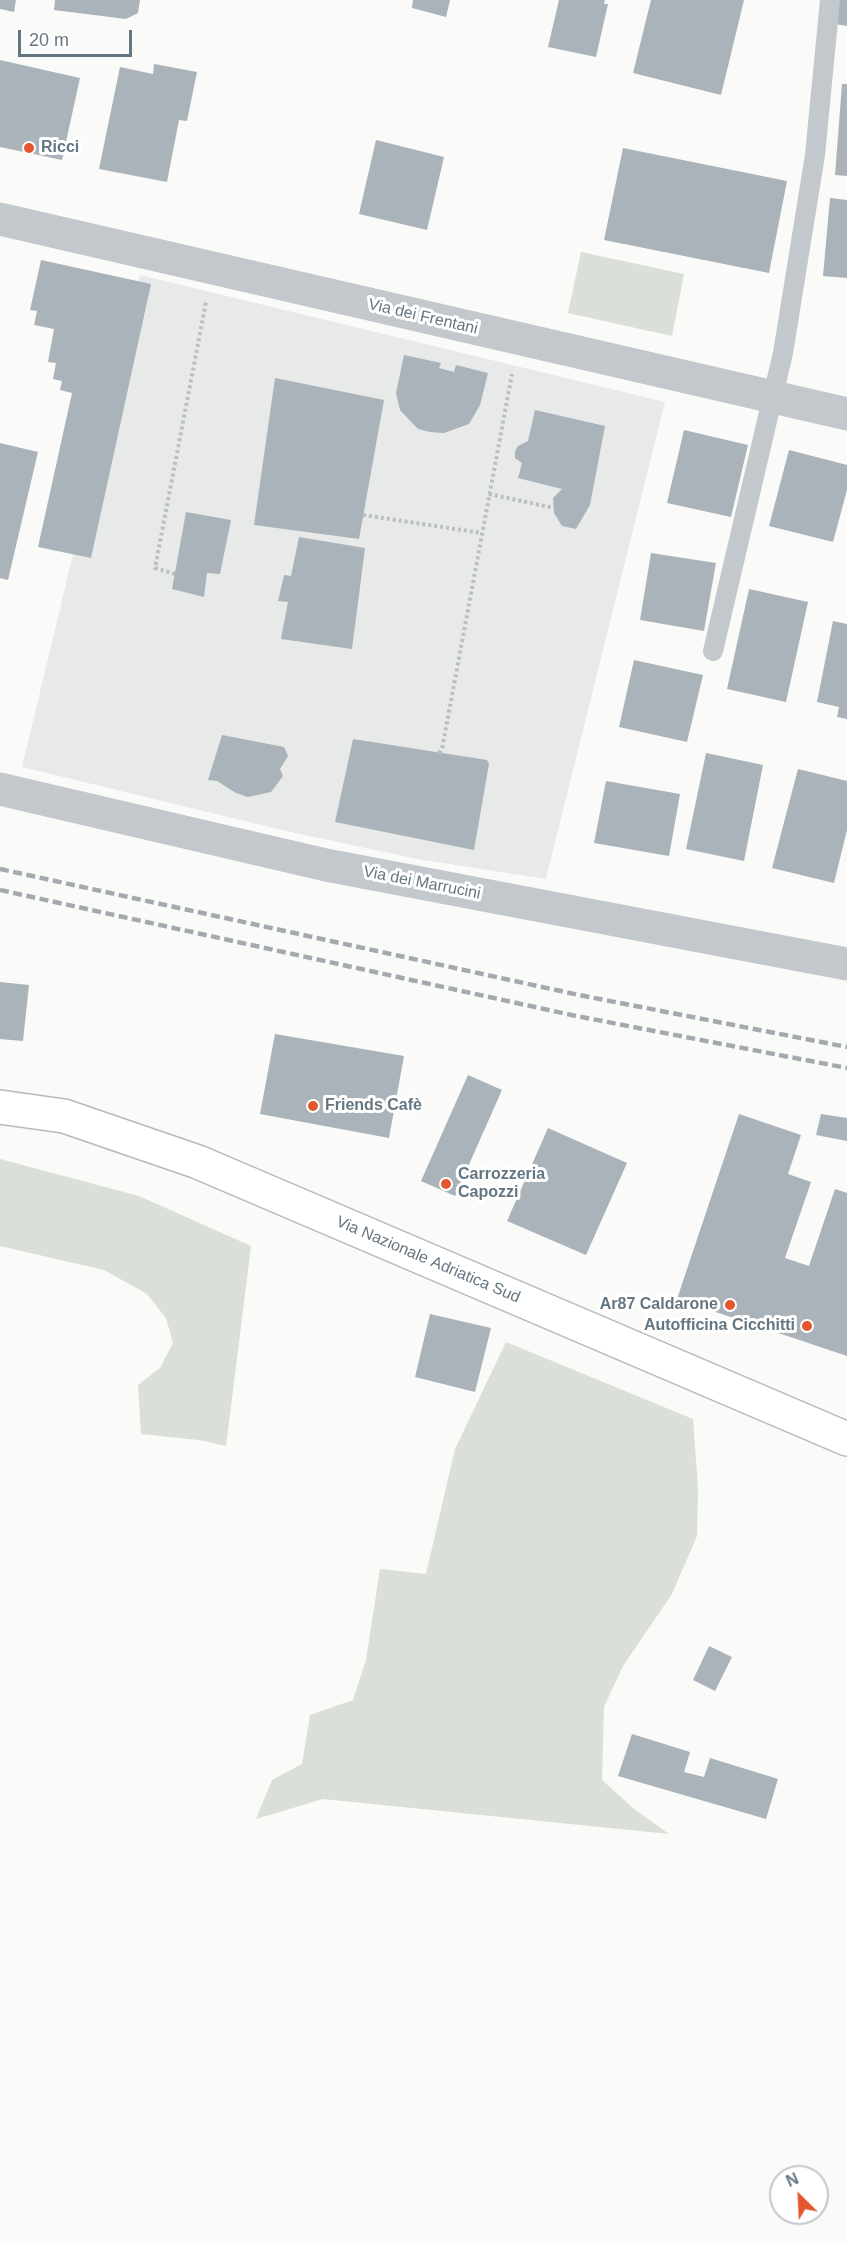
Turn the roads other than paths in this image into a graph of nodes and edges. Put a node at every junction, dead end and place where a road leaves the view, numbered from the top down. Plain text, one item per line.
1 (830, 0) edge
2 (0, 219) edge
3 (774, 397) junction
4 (847, 414) edge
5 (713, 651) dead end
6 (0, 789) edge
7 (847, 964) edge
8 (0, 1107) edge
9 (847, 1439) edge

1 - 3 lane
2 - 3 street, Via dei Frentani
3 - 4 street, Via dei Frentani
3 - 5 lane
6 - 7 street, Via dei Marrucini
8 - 9 main road, Via Nazionale Adriatica Sud

